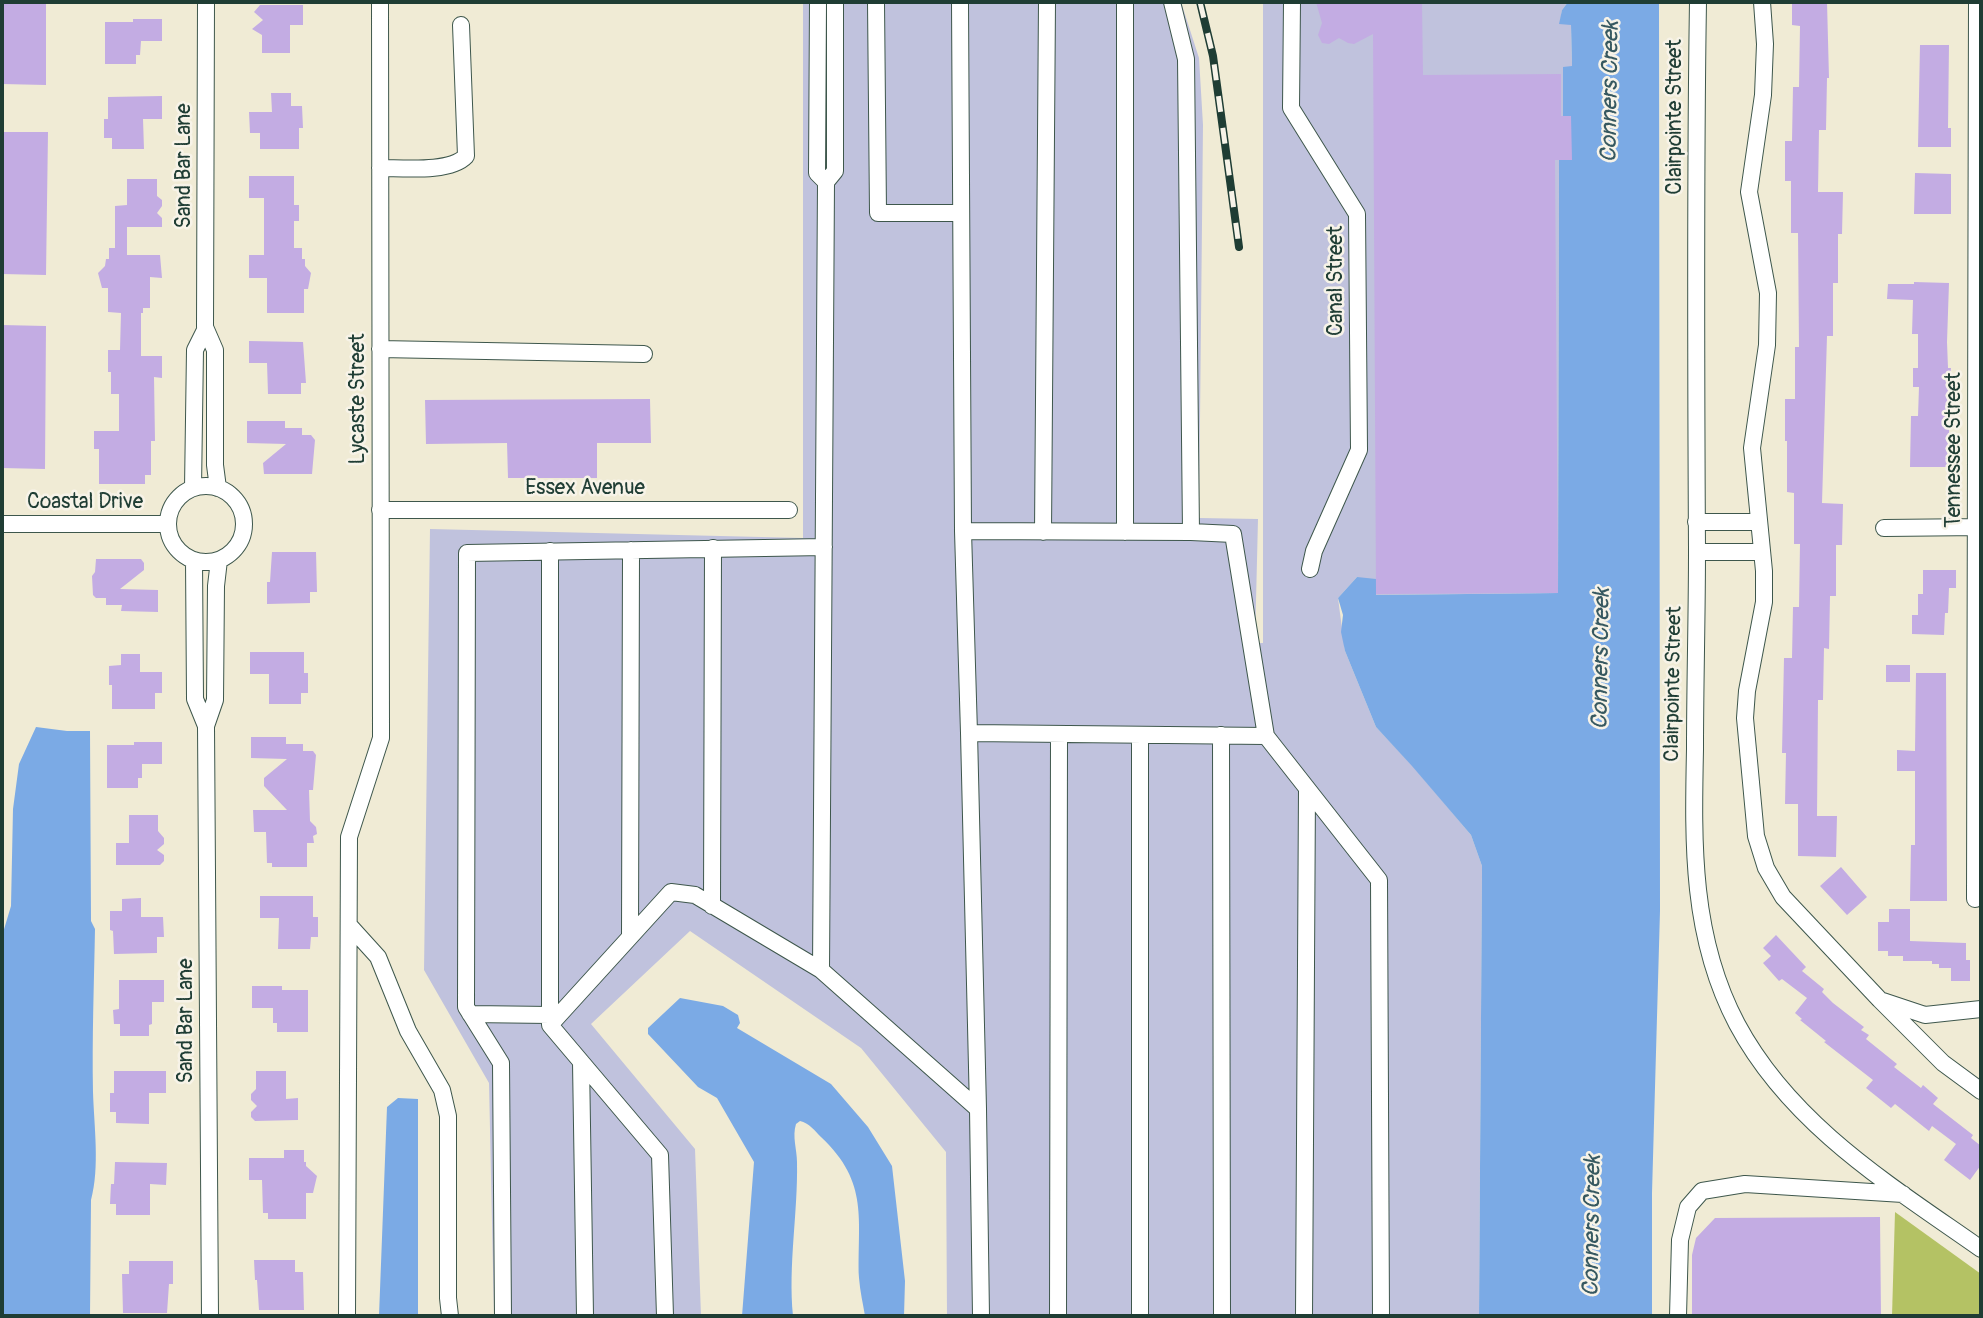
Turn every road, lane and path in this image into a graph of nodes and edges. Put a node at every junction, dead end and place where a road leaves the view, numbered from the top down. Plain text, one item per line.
1 (206, 2) edge
2 (380, 2) edge
3 (818, 2) edge
4 (835, 2) edge
5 (876, 2) edge
6 (960, 2) edge
7 (1047, 2) edge
8 (1125, 2) edge
9 (1172, 2) edge
10 (1292, 2) edge
11 (1698, 2) edge
12 (1762, 2) edge
13 (1978, 2) edge
14 (461, 25) dead end
15 (380, 168) junction
16 (826, 182) junction
17 (961, 214) junction
18 (205, 330) junction
19 (380, 349) junction
20 (644, 354) dead end
21 (193, 488) junction
22 (218, 488) junction
23 (380, 510) junction
24 (789, 510) dead end
25 (1758, 522) junction
26 (1696, 523) junction
27 (2, 524) edge
28 (167, 524) junction
29 (1979, 527) edge
30 (1884, 528) dead end
31 (963, 531) junction
32 (1043, 531) junction
33 (1125, 532) junction
34 (1191, 532) junction
35 (824, 547) junction
36 (713, 548) junction
37 (631, 550) junction
38 (550, 551) junction
39 (1697, 552) junction
40 (1761, 552) junction
41 (194, 560) junction
42 (219, 560) junction
43 (1310, 569) dead end
44 (206, 726) junction
45 (969, 733) junction
46 (1059, 734) junction
47 (1140, 735) junction
48 (1221, 735) junction
49 (1266, 736) junction
50 (1307, 788) junction
51 (1975, 899) dead end
52 (712, 906) junction
53 (349, 925) junction
54 (630, 936) junction
55 (821, 971) junction
56 (1880, 1000) junction
57 (1981, 1009) edge
58 (470, 1014) junction
59 (550, 1020) junction
60 (581, 1062) junction
61 (1981, 1091) edge
62 (978, 1109) junction
63 (1903, 1194) junction
64 (1981, 1249) edge
65 (211, 1316) edge
66 (347, 1316) edge
67 (450, 1316) edge
68 (503, 1316) edge
69 (585, 1316) edge
70 (664, 1316) edge
71 (981, 1316) edge
72 (1058, 1316) edge
73 (1140, 1316) edge
74 (1222, 1316) edge
75 (1304, 1316) edge
76 (1381, 1316) edge
77 (1678, 1316) edge

1 - 18 street, Sand Bar Lane
2 - 15 street, Lycaste Street
3 - 16 street
4 - 16 street
5 - 17 street
6 - 17 street
7 - 32 street
8 - 33 street
9 - 34 street
10 - 43 street, Canal Street
11 - 26 street, Clairpointe Street
12 - 25 street
13 - 29 street, Tennessee Street
14 - 15 street
15 - 19 street, Lycaste Street
16 - 35 street
17 - 31 street
18 - 21 street, Sand Bar Lane
18 - 22 street, Sand Bar Lane
19 - 20 street
19 - 23 street, Lycaste Street
21 - 22 street
21 - 28 street
22 - 42 street
23 - 24 street, Essex Avenue
23 - 53 street, Lycaste Street
25 - 26 street
25 - 40 street
26 - 39 street, Clairpointe Street
27 - 28 street, Coastal Drive
28 - 41 street
29 - 30 street
29 - 51 street, Tennessee Street
31 - 32 street
31 - 45 street
32 - 33 street
33 - 34 street
34 - 49 street
35 - 36 street
35 - 55 street
36 - 37 street
36 - 52 street
37 - 38 street
37 - 54 street
38 - 58 street
38 - 59 street
39 - 40 street
39 - 63 street, Clairpointe Street
40 - 56 street
41 - 42 street
41 - 44 street, Sand Bar Lane
42 - 44 street, Sand Bar Lane
44 - 65 street, Sand Bar Lane
45 - 46 street
45 - 62 street
46 - 47 street
46 - 72 street
47 - 48 street
47 - 73 street
48 - 49 street
48 - 74 street
49 - 50 street
50 - 75 street
50 - 76 street
52 - 54 street
52 - 55 street
53 - 66 street, Lycaste Street
53 - 67 street
54 - 59 street
55 - 62 street
56 - 57 street
56 - 61 street
58 - 59 street
58 - 68 street
59 - 60 street
60 - 69 street
60 - 70 street
62 - 71 street
63 - 64 street, Clairpointe Street
63 - 77 street

